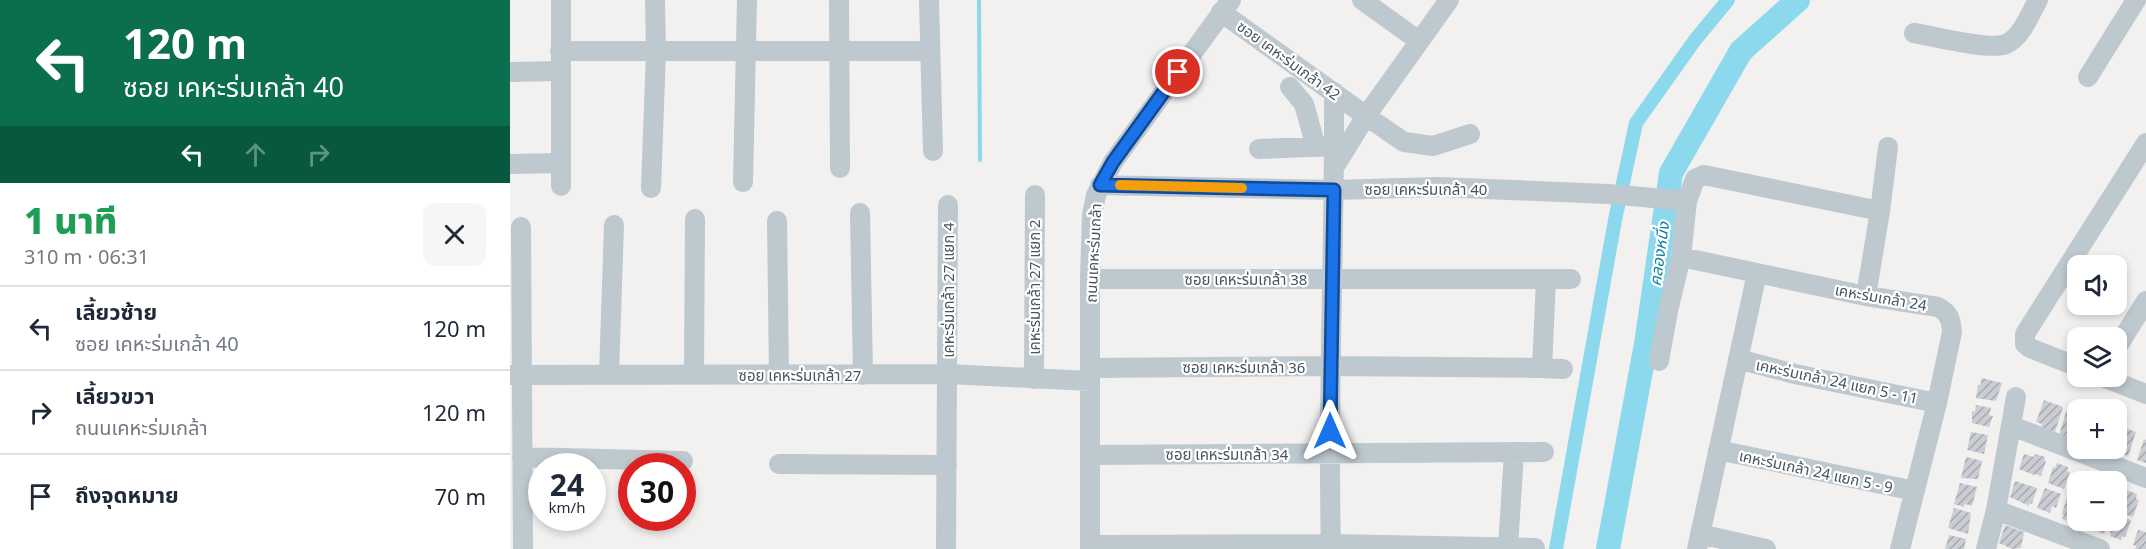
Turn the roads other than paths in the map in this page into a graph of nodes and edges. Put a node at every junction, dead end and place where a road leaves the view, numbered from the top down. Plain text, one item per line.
1 (561, 0) edge
2 (655, 0) edge
3 (747, 0) edge
4 (839, 0) edge
5 (929, 0) edge
6 (1362, 0) edge
7 (1449, 0) edge
8 (2038, 0) edge
9 (2136, 0) edge
10 (1226, 6) edge
11 (1914, 33) dead end
12 (1419, 41) junction
13 (746, 50) junction
14 (560, 51) junction
15 (839, 51) junction
16 (929, 51) junction
17 (656, 52) junction
18 (560, 71) junction
19 (510, 72) edge
20 (2088, 77) dead end
21 (1290, 87) dead end
22 (1334, 92) junction
23 (1361, 112) junction
24 (1470, 134) dead end
25 (2146, 143) edge
26 (1325, 146) junction
27 (1888, 147) dead end
28 (1259, 149) dead end
29 (933, 151) dead end
30 (561, 163) junction
31 (510, 164) edge
32 (1335, 166) junction
33 (840, 168) dead end
34 (743, 182) dead end
35 (1100, 185) junction
36 (561, 186) dead end
37 (651, 188) dead end
38 (1334, 190) junction
39 (1035, 195) dead end
40 (1686, 201) junction
41 (948, 205) dead end
42 (1880, 211) junction
43 (860, 213) dead end
44 (695, 219) dead end
45 (777, 221) dead end
46 (614, 225) dead end
47 (521, 227) dead end
48 (1681, 257) junction
49 (1757, 273) junction
50 (1090, 279) junction
51 (1571, 279) dead end
52 (1333, 280) junction
53 (1546, 280) junction
54 (1866, 296) junction
55 (2146, 301) edge
56 (2127, 331) edge
57 (1738, 359) junction
58 (1659, 361) dead end
59 (2067, 361) edge
60 (1330, 366) junction
61 (1542, 368) junction
62 (1563, 369) dead end
63 (948, 374) junction
64 (517, 375) edge
65 (609, 375) junction
66 (694, 375) junction
67 (779, 375) junction
68 (864, 375) junction
69 (1090, 375) junction
70 (1034, 379) junction
71 (2127, 387) edge
72 (2146, 394) edge
73 (2016, 398) dead end
74 (1937, 403) junction
75 (2012, 426) junction
76 (1718, 450) junction
77 (1545, 452) dead end
78 (1330, 453) junction
79 (1514, 453) junction
80 (1090, 455) junction
81 (522, 457) junction
82 (618, 459) edge
83 (779, 464) dead end
84 (947, 465) junction
85 (2146, 478) edge
86 (1915, 491) junction
87 (1996, 510) junction
88 (1698, 541) edge
89 (2080, 545) edge
90 (1331, 546) edge
91 (1090, 547) edge
92 (1266, 547) edge
93 (1508, 547) junction
94 (1535, 548) edge
95 (523, 549) edge
96 (946, 549) edge
97 (1766, 549) edge
98 (1900, 549) edge
99 (1986, 549) edge
100 (2100, 549) edge

1 - 14 street
2 - 17 street
3 - 13 street
4 - 15 street
5 - 16 street
6 - 12 street
7 - 12 street
8 - 11 street
9 - 20 street
10 - 22 street, ซอย เคหะร่มเกล้า 42
10 - 35 street, ถนนเคหะร่มเกล้า
12 - 23 street
13 - 15 street
13 - 17 street
13 - 34 street
14 - 17 street
14 - 18 street
15 - 16 street
15 - 33 street
16 - 29 street
17 - 37 street
18 - 19 street
18 - 30 street
21 - 26 street
22 - 23 street, ซอย เคหะร่มเกล้า 42
22 - 26 street
23 - 24 street, ซอย เคหะร่มเกล้า 42
23 - 32 street
25 - 59 street
26 - 28 street
26 - 32 street
27 - 42 street
30 - 31 street
30 - 36 street
32 - 38 street
35 - 38 street, ซอย เคหะร่มเกล้า 40
35 - 50 street, ถนนเคหะร่มเกล้า
38 - 40 street, ซอย เคหะร่มเกล้า 40
38 - 52 street
39 - 70 street, เคหะร่มเกล้า 27 แยก 2
40 - 42 street
40 - 48 street
41 - 63 street, เคหะร่มเกล้า 27 แยก 4
42 - 54 street
43 - 68 street
44 - 66 street
45 - 67 street
46 - 65 street
47 - 64 street
48 - 49 street, เคหะร่มเกล้า 24
48 - 58 street
49 - 54 street, เคหะร่มเกล้า 24
49 - 57 street
50 - 52 street, ซอย เคหะร่มเกล้า 38
50 - 69 street, ถนนเคหะร่มเกล้า
51 - 53 street, ซอย เคหะร่มเกล้า 38
52 - 53 street, ซอย เคหะร่มเกล้า 38
52 - 60 street
53 - 61 street
54 - 74 street, เคหะร่มเกล้า 24
55 - 56 street
57 - 74 street, เคหะร่มเกล้า 24 แยก 5 - 11
57 - 76 street
60 - 61 street, ซอย เคหะร่มเกล้า 36
60 - 69 street, ซอย เคหะร่มเกล้า 36
60 - 78 street
61 - 62 street, ซอย เคหะร่มเกล้า 36
63 - 68 street, ซอย เคหะร่มเกล้า 27
63 - 70 street, ซอย เคหะร่มเกล้า 27
63 - 84 street, เคหะร่มเกล้า 27 แยก 4
64 - 65 street, ซอย เคหะร่มเกล้า 27
64 - 81 street
65 - 66 street, ซอย เคหะร่มเกล้า 27
66 - 67 street, ซอย เคหะร่มเกล้า 27
67 - 68 street, ซอย เคหะร่มเกล้า 27
69 - 70 street, ซอย เคหะร่มเกล้า 27
69 - 80 street, ถนนเคหะร่มเกล้า
71 - 72 street
73 - 75 street
74 - 86 street, เคหะร่มเกล้า 24
75 - 85 street
75 - 87 street
76 - 86 street, เคหะร่มเกล้า 24 แยก 5 - 9
76 - 88 street
77 - 79 street, ซอย เคหะร่มเกล้า 34
78 - 79 street, ซอย เคหะร่มเกล้า 34
78 - 80 street, ซอย เคหะร่มเกล้า 34
78 - 90 street
79 - 93 street
80 - 91 street, ถนนเคหะร่มเกล้า
81 - 82 street
81 - 95 street
83 - 84 street
84 - 96 street, เคหะร่มเกล้า 27 แยก 4
86 - 98 street, เคหะร่มเกล้า 24
87 - 89 street
87 - 99 street
88 - 97 street
89 - 100 street
90 - 92 street
90 - 93 street
91 - 92 street
93 - 94 street

